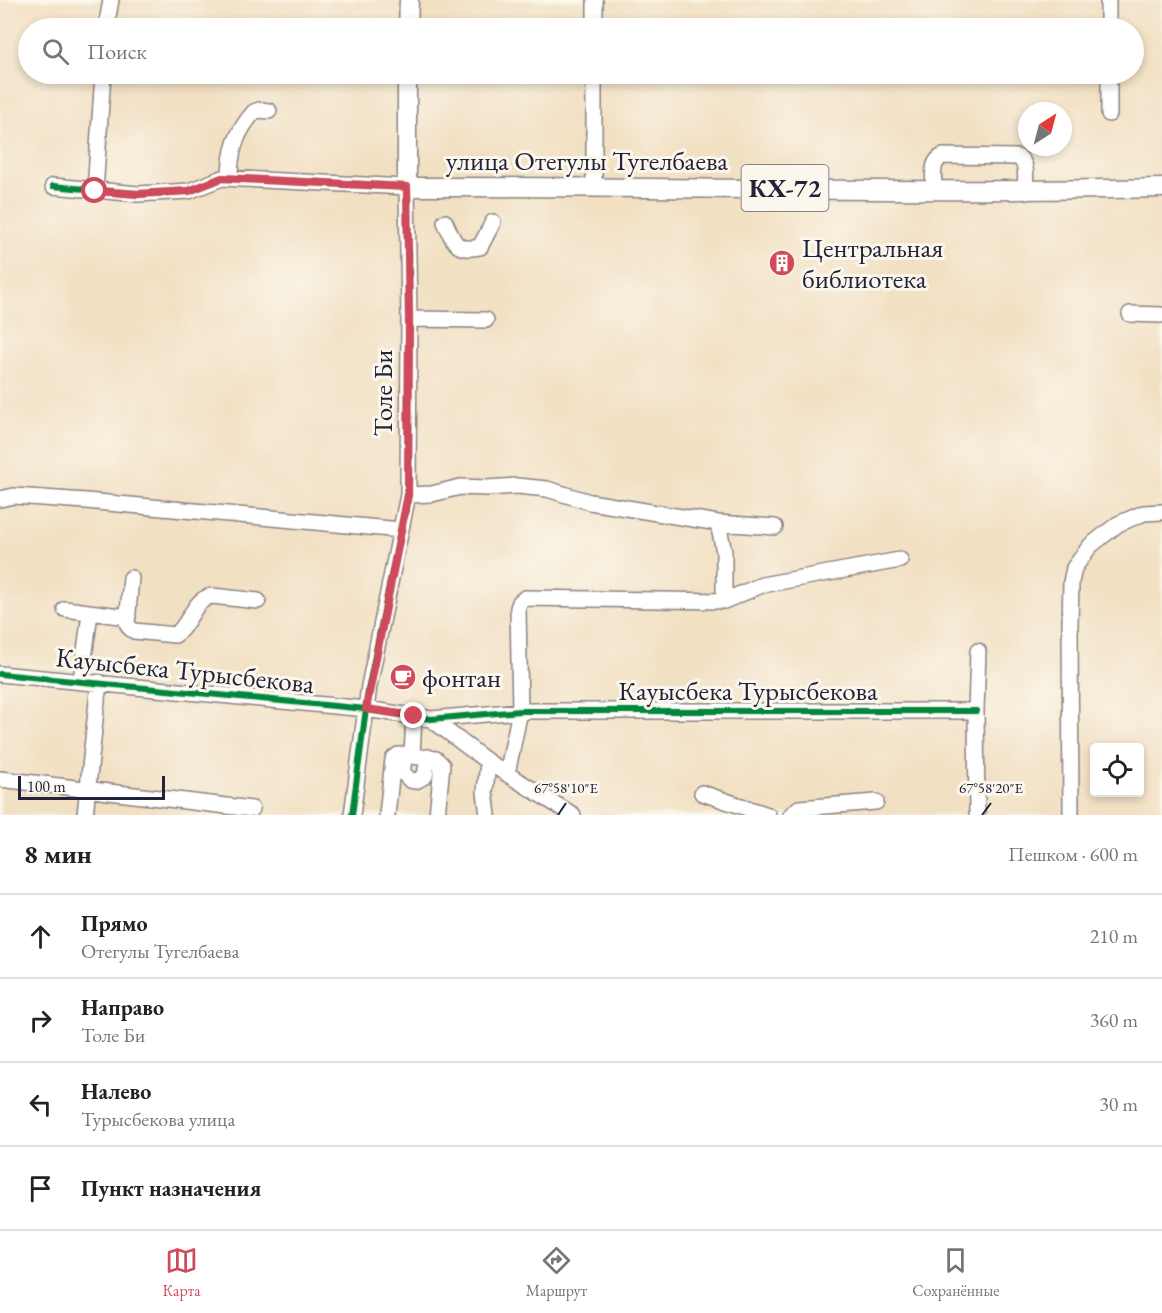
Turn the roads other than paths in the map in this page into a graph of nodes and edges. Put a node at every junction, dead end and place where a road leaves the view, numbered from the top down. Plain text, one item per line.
1 (111, 0) edge
2 (409, 0) edge
3 (595, 0) edge
4 (1108, 0) edge
5 (108, 18) edge
6 (408, 18) edge
7 (594, 18) edge
8 (1108, 18) edge
9 (102, 84) edge
10 (407, 84) edge
11 (594, 84) edge
12 (1109, 84) edge
13 (270, 111) dead end
14 (1109, 114) dead end
15 (230, 178) junction
16 (53, 186) dead end
17 (594, 186) junction
18 (407, 187) junction
19 (1162, 188) edge
20 (934, 189) junction
21 (1025, 190) junction
22 (95, 191) junction
23 (445, 222) dead end
24 (493, 222) dead end
25 (1130, 314) dead end
26 (1162, 315) edge
27 (409, 319) junction
28 (486, 320) dead end
29 (408, 495) junction
30 (0, 499) edge
31 (1162, 512) edge
32 (717, 523) junction
33 (775, 527) dead end
34 (401, 530) junction
35 (900, 560) dead end
36 (131, 578) dead end
37 (258, 601) dead end
38 (724, 601) junction
39 (65, 609) dead end
40 (90, 612) junction
41 (128, 617) junction
42 (978, 651) dead end
43 (0, 674) edge
44 (81, 681) junction
45 (99, 682) junction
46 (520, 711) junction
47 (976, 711) junction
48 (365, 714) junction
49 (414, 716) junction
50 (430, 719) junction
51 (409, 755) junction
52 (428, 757) junction
53 (489, 762) junction
54 (507, 774) junction
55 (0, 779) edge
56 (88, 789) junction
57 (702, 793) dead end
58 (876, 802) dead end
59 (252, 810) dead end
60 (85, 815) edge
61 (352, 815) edge
62 (387, 815) edge
63 (437, 815) edge
64 (488, 815) edge
65 (573, 815) edge
66 (768, 815) edge
67 (791, 815) edge
68 (977, 815) edge
69 (1071, 815) edge

1 - 5 street
2 - 6 main road
3 - 7 street
4 - 8 street
9 - 22 street
10 - 18 main road, Толе Би
11 - 17 street
12 - 14 street
13 - 15 street
15 - 18 street
15 - 22 street
16 - 22 street
17 - 18 main road, улица Отегулы Тугелбаева / КХ-72
17 - 20 main road, улица Отегулы Тугелбаева / КХ-72
18 - 27 street, Толе Би
19 - 21 main road, улица Отегулы Тугелбаева / КХ-72
20 - 21 main road, улица Отегулы Тугелбаева / КХ-72
20 - 21 street
23 - 24 street
25 - 26 street
27 - 28 street
27 - 29 street, Толе Би
29 - 32 street
29 - 34 street, Толе Би
30 - 34 street
31 - 69 street
32 - 33 street
32 - 38 street
34 - 48 street, Толе Би
35 - 38 street
36 - 41 street
37 - 41 street
38 - 46 street
39 - 40 street
40 - 41 street
40 - 44 street
42 - 47 street
43 - 44 street, Кауысбека Турысбекова
44 - 45 street, Кауысбека Турысбекова
45 - 48 street, Кауысбека Турысбекова
45 - 56 street
46 - 47 street, Кауысбека Турысбекова
46 - 50 street, Кауысбека Турысбекова
46 - 54 street
47 - 68 street
48 - 49 street, Кауысбека Турысбекова
48 - 61 street, Толе Би
49 - 50 street, Кауысбека Турысбекова
49 - 51 street
50 - 53 street
51 - 52 street
51 - 52 street
51 - 62 street
52 - 63 street
53 - 54 street
53 - 64 street
54 - 65 street
55 - 56 street
56 - 59 street
56 - 60 street
57 - 66 street
58 - 67 street

